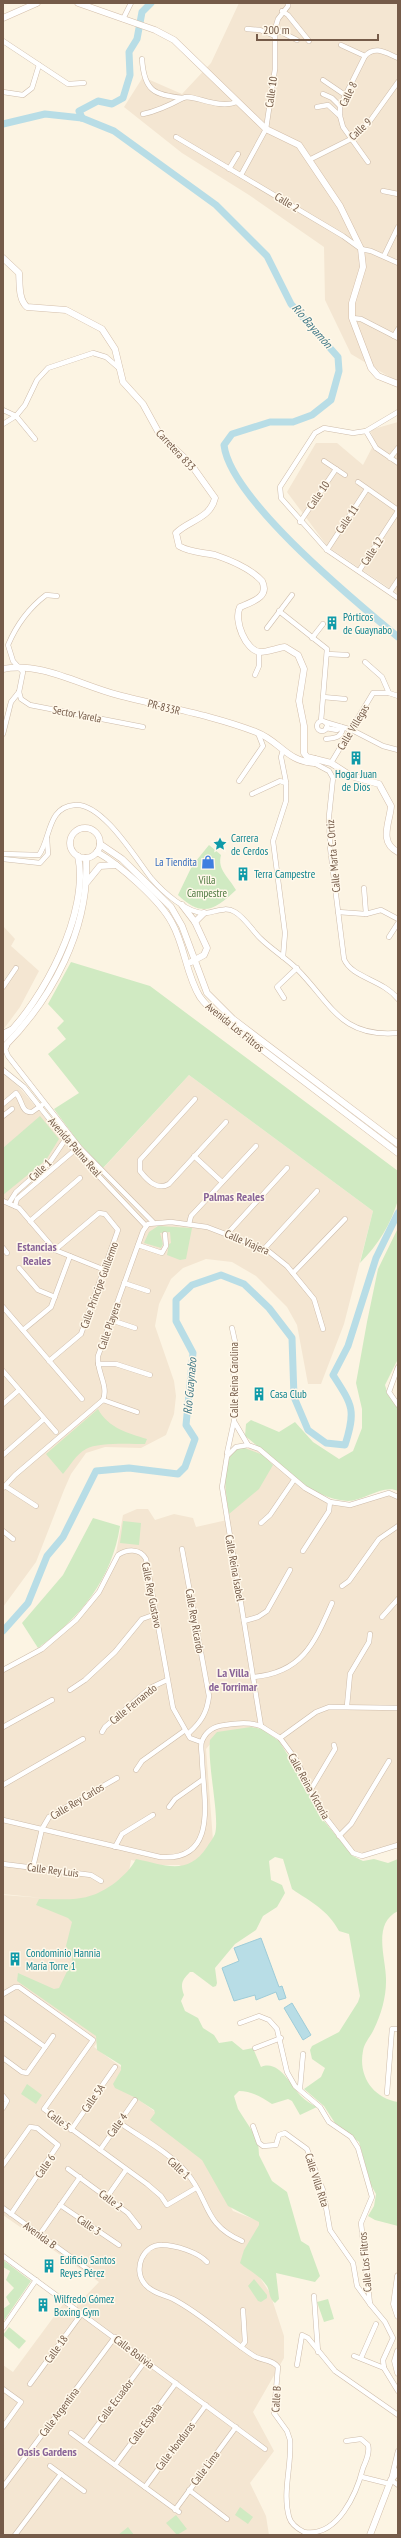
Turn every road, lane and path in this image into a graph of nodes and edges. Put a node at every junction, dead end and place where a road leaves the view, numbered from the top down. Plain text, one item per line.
1 (37, 3) edge
2 (78, 3) edge
3 (131, 3) edge
4 (289, 4) edge
5 (282, 11) junction
6 (3, 18) edge
7 (126, 20) junction
8 (247, 29) dead end
9 (275, 29) junction
10 (275, 36) junction
11 (3, 40) edge
12 (297, 40) dead end
13 (309, 41) dead end
14 (342, 45) dead end
15 (365, 56) junction
16 (398, 58) edge
17 (142, 59) dead end
18 (39, 65) junction
19 (323, 80) dead end
20 (398, 82) edge
21 (84, 83) dead end
22 (3, 92) edge
23 (323, 94) dead end
24 (345, 95) junction
25 (183, 98) junction
26 (238, 102) junction
27 (340, 106) junction
28 (317, 107) dead end
29 (143, 114) dead end
30 (340, 116) junction
31 (266, 129) junction
32 (176, 137) dead end
33 (351, 139) junction
34 (238, 154) dead end
35 (309, 160) junction
36 (368, 162) dead end
37 (229, 169) junction
38 (241, 175) junction
39 (383, 191) dead end
40 (398, 194) edge
41 (398, 227) edge
42 (361, 250) junction
43 (384, 256) junction
44 (3, 258) edge
45 (398, 263) edge
46 (352, 318) junction
47 (398, 329) edge
48 (396, 337) edge
49 (120, 369) junction
50 (398, 384) edge
51 (3, 410) edge
52 (398, 412) edge
53 (16, 416) junction
54 (3, 424) edge
55 (366, 431) junction
56 (35, 439) dead end
57 (398, 448) edge
58 (390, 458) junction
59 (324, 461) dead end
60 (398, 463) edge
61 (336, 469) junction
62 (345, 475) dead end
63 (358, 482) dead end
64 (367, 488) junction
65 (398, 510) edge
66 (300, 522) junction
67 (327, 550) junction
68 (359, 571) junction
69 (398, 580) edge
70 (390, 592) junction
71 (292, 595) dead end
72 (57, 596) dead end
73 (398, 598) edge
74 (279, 612) junction
75 (323, 624) dead end
76 (267, 628) dead end
77 (312, 638) junction
78 (259, 652) junction
79 (327, 654) junction
80 (347, 655) dead end
81 (365, 662) dead end
82 (21, 668) junction
83 (3, 669) edge
84 (255, 675) dead end
85 (19, 692) junction
86 (389, 693) junction
87 (398, 696) edge
88 (323, 697) junction
89 (345, 699) dead end
90 (323, 722) junction
91 (143, 727) dead end
92 (326, 728) junction
93 (342, 728) junction
94 (352, 730) junction
95 (257, 732) junction
96 (3, 734) edge
97 (326, 739) dead end
98 (283, 750) junction
99 (398, 750) edge
100 (314, 761) junction
101 (331, 763) junction
102 (239, 781) dead end
103 (286, 783) junction
104 (252, 794) dead end
105 (46, 836) junction
106 (100, 844) junction
107 (97, 852) junction
108 (398, 852) edge
109 (3, 854) edge
110 (78, 856) junction
111 (86, 858) junction
112 (3, 859) edge
113 (118, 866) junction
114 (86, 885) junction
115 (364, 888) dead end
116 (182, 906) junction
117 (338, 912) junction
118 (204, 913) junction
119 (366, 914) junction
120 (398, 919) edge
121 (195, 922) junction
122 (398, 923) edge
123 (389, 937) dead end
124 (283, 957) junction
125 (195, 961) junction
126 (188, 964) junction
127 (16, 968) dead end
128 (297, 968) junction
129 (3, 987) edge
130 (284, 998) dead end
131 (398, 999) edge
132 (16, 1026) junction
133 (3, 1033) edge
134 (398, 1033) edge
135 (6, 1041) edge
136 (3, 1048) edge
137 (3, 1070) edge
138 (37, 1094) junction
139 (32, 1097) junction
140 (196, 1099) dead end
141 (22, 1100) junction
142 (44, 1103) junction
143 (3, 1104) edge
144 (40, 1106) junction
145 (12, 1109) dead end
146 (3, 1116) edge
147 (226, 1122) dead end
148 (70, 1135) junction
149 (66, 1139) junction
150 (398, 1144) edge
151 (79, 1146) junction
152 (256, 1146) dead end
153 (74, 1150) junction
154 (398, 1154) edge
155 (194, 1156) junction
156 (287, 1168) dead end
157 (80, 1178) dead end
158 (222, 1182) junction
159 (317, 1191) dead end
160 (3, 1201) edge
161 (9, 1203) junction
162 (15, 1206) junction
163 (345, 1219) dead end
164 (30, 1221) junction
165 (152, 1222) junction
166 (189, 1224) junction
167 (146, 1226) junction
168 (165, 1234) dead end
169 (227, 1234) junction
170 (138, 1245) junction
171 (3, 1248) edge
172 (264, 1249) junction
173 (55, 1250) junction
174 (7, 1253) dead end
175 (70, 1256) junction
176 (19, 1268) dead end
177 (105, 1270) junction
178 (293, 1273) junction
179 (124, 1283) junction
180 (148, 1291) dead end
181 (55, 1297) junction
182 (3, 1307) edge
183 (111, 1320) junction
184 (135, 1328) dead end
185 (232, 1328) dead end
186 (323, 1329) dead end
187 (23, 1330) junction
188 (49, 1361) junction
189 (98, 1364) junction
190 (398, 1367) edge
191 (3, 1371) edge
192 (150, 1376) dead end
193 (19, 1390) junction
194 (82, 1399) dead end
195 (103, 1400) junction
196 (3, 1404) edge
197 (398, 1405) edge
198 (137, 1412) dead end
199 (44, 1419) junction
200 (234, 1421) junction
201 (56, 1432) dead end
202 (248, 1445) junction
203 (3, 1455) edge
204 (227, 1456) junction
205 (294, 1480) junction
206 (4, 1487) edge
207 (398, 1497) edge
208 (330, 1502) junction
209 (36, 1506) dead end
210 (261, 1523) dead end
211 (398, 1526) edge
212 (3, 1532) edge
213 (14, 1539) dead end
214 (182, 1549) dead end
215 (303, 1551) dead end
216 (290, 1570) dead end
217 (342, 1586) dead end
218 (398, 1599) edge
219 (332, 1603) dead end
220 (156, 1614) junction
221 (382, 1617) dead end
222 (244, 1621) junction
223 (370, 1634) dead end
224 (3, 1670) edge
225 (253, 1677) junction
226 (168, 1680) junction
227 (70, 1690) dead end
228 (52, 1700) dead end
229 (347, 1706) junction
230 (398, 1706) edge
231 (261, 1726) junction
232 (3, 1727) edge
233 (102, 1732) dead end
234 (186, 1732) junction
235 (280, 1738) junction
236 (83, 1739) dead end
237 (201, 1742) junction
238 (334, 1745) dead end
239 (389, 1761) dead end
240 (136, 1770) dead end
241 (117, 1778) dead end
242 (202, 1780) junction
243 (3, 1785) edge
244 (310, 1790) junction
245 (169, 1806) dead end
246 (153, 1815) dead end
247 (3, 1820) edge
248 (42, 1829) junction
249 (339, 1836) junction
250 (398, 1845) edge
251 (115, 1847) junction
252 (3, 1864) edge
253 (33, 1867) junction
254 (101, 1881) dead end
255 (3, 1994) edge
256 (3, 2017) edge
257 (240, 2023) dead end
258 (398, 2029) edge
259 (53, 2036) dead end
260 (281, 2038) junction
261 (45, 2047) junction
262 (255, 2048) dead end
263 (303, 2054) dead end
264 (3, 2058) edge
265 (115, 2066) dead end
266 (300, 2088) junction
267 (387, 2093) dead end
268 (3, 2096) edge
269 (135, 2100) dead end
270 (3, 2108) edge
271 (120, 2123) junction
272 (253, 2126) dead end
273 (71, 2130) junction
274 (100, 2150) junction
275 (3, 2166) edge
276 (68, 2169) dead end
277 (126, 2170) junction
278 (80, 2177) junction
279 (196, 2188) junction
280 (108, 2197) junction
281 (60, 2205) junction
282 (3, 2208) edge
283 (11, 2214) junction
284 (139, 2227) dead end
285 (40, 2234) junction
286 (242, 2240) dead end
287 (119, 2245) dead end
288 (3, 2256) edge
289 (207, 2262) dead end
290 (97, 2276) dead end
291 (398, 2276) edge
292 (36, 2280) junction
293 (314, 2296) dead end
294 (370, 2304) junction
295 (243, 2310) dead end
296 (82, 2313) junction
297 (398, 2316) edge
298 (376, 2324) dead end
299 (3, 2328) edge
300 (115, 2338) junction
301 (242, 2347) junction
302 (398, 2351) edge
303 (318, 2352) junction
304 (354, 2356) dead end
305 (360, 2358) junction
306 (146, 2360) junction
307 (297, 2365) dead end
308 (384, 2368) junction
309 (398, 2372) edge
310 (176, 2383) junction
311 (30, 2384) dead end
312 (3, 2389) edge
313 (398, 2391) edge
314 (206, 2405) junction
315 (398, 2415) edge
316 (3, 2427) edge
317 (236, 2428) junction
318 (71, 2432) dead end
319 (346, 2441) dead end
320 (85, 2442) junction
321 (265, 2449) dead end
322 (398, 2451) edge
323 (115, 2465) junction
324 (50, 2466) dead end
325 (398, 2470) edge
326 (61, 2474) junction
327 (362, 2477) junction
328 (390, 2482) junction
329 (398, 2484) edge
330 (3, 2487) edge
331 (145, 2487) junction
332 (189, 2490) junction
333 (84, 2491) dead end
334 (227, 2519) dead end
335 (15, 2535) edge
336 (370, 2535) edge

1 - 6 street
2 - 7 street
3 - 7 street
4 - 5 street, Calle 10
5 - 9 street, Calle 10
5 - 13 street
7 - 26 street
8 - 10 street
9 - 10 street, Calle 10
9 - 12 street
10 - 31 street, Calle 10
11 - 18 street
14 - 15 street
15 - 16 street
15 - 24 street, Calle 8
17 - 25 street
18 - 21 street
18 - 22 street
19 - 24 street
20 - 33 street, Calle 9
23 - 27 street
24 - 27 street, Calle 8
25 - 26 street
25 - 29 street
26 - 31 street
27 - 30 street, Calle 8
28 - 30 street
30 - 33 street, Calle 8
31 - 35 street
31 - 38 street, Calle 10
32 - 37 street, Calle 2
33 - 35 street, Calle 9
33 - 36 street, Calle 8
34 - 37 street
35 - 42 street
37 - 38 street, Calle 2
38 - 42 street, Calle 2
39 - 40 street
41 - 43 street
42 - 43 street, Calle 2
42 - 46 street
43 - 45 street, Calle 2
44 - 49 street, Carretera 833
46 - 48 street
46 - 50 street
47 - 48 street
49 - 53 street
49 - 78 street, Carretera 833
51 - 53 street
52 - 55 street
53 - 54 street
53 - 56 street
55 - 58 street
55 - 66 street
57 - 58 street
58 - 60 street
59 - 61 street
61 - 62 street
61 - 66 street, Calle 10
63 - 64 street, Calle 12
64 - 65 street, Calle 12
64 - 67 street, Calle 11
65 - 68 street, Calle 12
66 - 67 street
67 - 68 street
68 - 70 street
69 - 70 street
70 - 73 street
71 - 74 street
72 - 82 street
74 - 76 street
74 - 77 street
75 - 77 street
77 - 79 street
78 - 84 street
78 - 100 street
79 - 80 street
79 - 88 street
81 - 86 street
82 - 83 street, PR-833R / PR-833R
82 - 85 street
82 - 95 street, PR-833R / PR-833R
85 - 91 street, Sector Varela
85 - 96 street
86 - 87 street, Calle Villegas
86 - 94 street, Calle Villegas
88 - 89 street
88 - 90 street
90 - 92 street
90 - 92 street
90 - 93 street
92 - 93 street
93 - 94 street
93 - 97 street
94 - 99 street
94 - 101 street, Calle Villegas
95 - 98 street, PR-833R / PR-833R
95 - 102 street
98 - 100 street, PR-833R / PR-833R
98 - 103 street
100 - 101 street
100 - 117 street, Calle Marta C. Ortiz
101 - 108 street
103 - 104 street
103 - 124 street
105 - 109 street
105 - 112 street
105 - 116 street
106 - 107 street
106 - 110 street
106 - 125 street, Avenida Los Filtros
107 - 111 street
107 - 113 street, Avenida Los Filtros
110 - 111 street
110 - 132 street
111 - 114 street
113 - 114 street
113 - 126 street, Avenida Los Filtros
114 - 135 street
115 - 119 street
116 - 118 street
116 - 121 street
117 - 119 street
117 - 131 street, Calle Marta C. Ortiz
118 - 121 street
118 - 124 street
119 - 120 street
121 - 125 street
122 - 123 street
124 - 128 street
125 - 126 street
125 - 150 street, Avenida Los Filtros
126 - 154 street, Avenida Los Filtros
127 - 129 street
128 - 130 street
128 - 134 street
132 - 133 street
132 - 135 street
135 - 136 street
135 - 138 street, Avenida Palma Real
137 - 139 street, Avenida Palma Real
138 - 139 street
138 - 142 street, Avenida Palma Real
139 - 141 street
139 - 144 street, Avenida Palma Real
140 - 155 street
141 - 143 street
141 - 144 street
142 - 144 street
142 - 148 street, Avenida Palma Real
144 - 149 street, Avenida Palma Real
145 - 146 street
147 - 155 street
148 - 149 street, Calle 1
148 - 151 street, Avenida Palma Real
149 - 153 street, Avenida Palma Real
149 - 161 street, Calle 1
151 - 153 street, Calle 1
151 - 165 street, Avenida Palma Real
152 - 158 street
153 - 162 street, Calle 1
153 - 167 street, Avenida Palma Real
155 - 158 street
156 - 169 street
157 - 164 street
158 - 166 street
159 - 172 street
160 - 161 street
161 - 162 street
162 - 164 street
163 - 178 street
164 - 173 street
165 - 166 street, Calle Viajera
165 - 167 street
166 - 169 street, Calle Viajera
167 - 170 street, Calle Playera
168 - 170 street
169 - 172 street, Calle Viajera
170 - 179 street, Calle Playera
171 - 174 street
172 - 178 street, Calle Viajera
173 - 175 street
173 - 177 street, Calle Príncipe Guillermo
175 - 177 street
175 - 181 street
176 - 181 street
177 - 188 street, Calle Príncipe Guillermo
178 - 186 street, Calle Viajera
179 - 180 street
179 - 183 street, Calle Playera
181 - 187 street
182 - 187 street
183 - 184 street
183 - 189 street, Calle Playera
185 - 200 street, Calle Reina Carolina
187 - 188 street
188 - 194 street
189 - 192 street
189 - 195 street, Calle Playera
190 - 197 street
191 - 193 street
193 - 196 street
193 - 199 street
195 - 198 street
195 - 206 street
199 - 201 street
199 - 203 street
200 - 202 street
200 - 204 street, Calle Reina Carolina
202 - 204 street
202 - 205 street
204 - 222 street, Calle Reina Isabel
205 - 208 street
205 - 210 street
206 - 209 street
207 - 208 street
208 - 215 street
211 - 217 street
212 - 213 street
214 - 234 street, Calle Rey Ricardo
216 - 222 street
218 - 221 street
219 - 225 street
220 - 224 street, Calle Rey Gustavo
220 - 226 street, Calle Rey Gustavo
220 - 227 street
222 - 225 street, Calle Reina Isabel
223 - 229 street
225 - 231 street, Calle Reina Isabel
226 - 233 street, Calle Fernando
226 - 234 street, Calle Rey Gustavo
228 - 232 street
229 - 230 street
229 - 235 street
231 - 235 street
231 - 237 street
234 - 237 street, Calle Rey Gustavo
234 - 240 street, Calle Rey Ricardo
235 - 244 street, Calle Reina Victoria
236 - 243 street
237 - 242 street
238 - 244 street
239 - 249 street
241 - 248 street, Calle Rey Carlos
242 - 245 street
242 - 251 street
244 - 249 street, Calle Reina Victoria
246 - 251 street
247 - 248 street
248 - 251 street
248 - 253 street
249 - 250 street, Calle Reina Victoria
252 - 253 street, Calle Rey Luis
253 - 254 street, Calle Rey Luis
255 - 273 street, Calle 5
256 - 261 street
257 - 260 street
258 - 267 street
259 - 261 street
260 - 262 street
260 - 266 street, Calle Los Filtros
261 - 264 street
263 - 266 street
265 - 273 street, Calle 5A
266 - 294 street, Calle Los Filtros
268 - 270 street
269 - 271 street, Calle 4
271 - 274 street, Calle 4
271 - 279 street, Calle 1
272 - 294 street, Calle Villa Rita
273 - 274 street, Calle 5
274 - 277 street, Calle 5
275 - 283 street, Calle 6
276 - 278 street, Calle 2
277 - 279 street, Calle 5
277 - 280 street
278 - 280 street, Calle 2
278 - 281 street
279 - 286 street, Calle 1
280 - 284 street, Calle 2
281 - 285 street
281 - 287 street, Calle 3
282 - 283 street, Avenida B
283 - 285 street, Avenida B
285 - 290 street, Avenida B
288 - 292 street, Calle Bolivia
289 - 301 street, Calle B
291 - 297 street
292 - 296 street, Calle Bolivia
292 - 299 street
293 - 303 street
294 - 308 street, Calle Los Filtros
295 - 301 street
296 - 300 street, Calle Bolivia
296 - 311 street, Calle 18
298 - 305 street
300 - 306 street, Calle Bolivia
300 - 330 street, Calle Argentina
301 - 327 street, Calle B
302 - 309 street
303 - 307 street
303 - 315 street
304 - 305 street
305 - 308 street
306 - 310 street, Calle Bolivia
306 - 320 street, Calle Ecuador
308 - 313 street
310 - 314 street, Calle Bolivia
310 - 323 street, Calle España
312 - 316 street
314 - 317 street, Calle Bolivia
314 - 331 street, Calle Honduras
317 - 321 street, Calle Bolivia
317 - 332 street, Calle Lima
318 - 320 street
319 - 327 street, Calle B
320 - 323 street
322 - 328 street
323 - 331 street
324 - 326 street
325 - 328 street
326 - 333 street
326 - 335 street
327 - 328 street
328 - 329 street
328 - 336 street
331 - 332 street, Calle Lima
332 - 334 street

